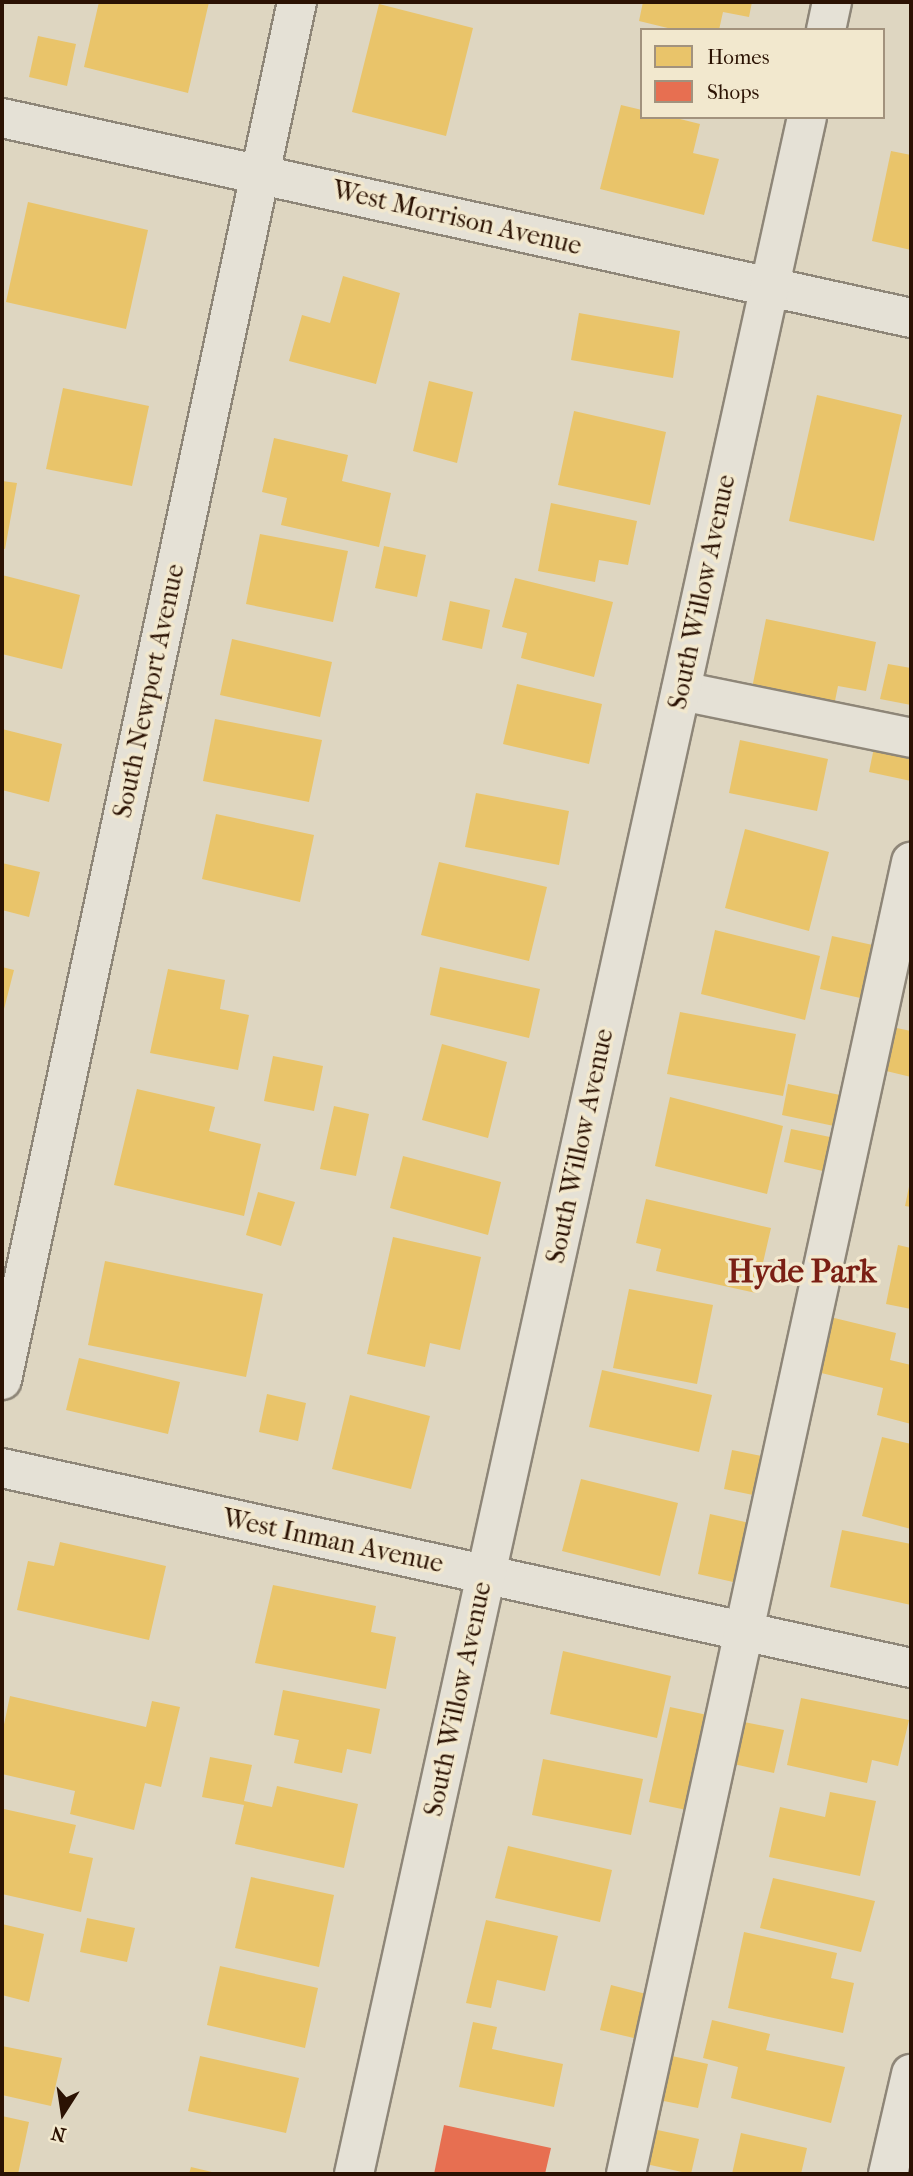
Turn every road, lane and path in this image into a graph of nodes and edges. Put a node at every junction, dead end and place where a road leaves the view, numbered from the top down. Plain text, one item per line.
1 (297, 2) edge
2 (832, 2) edge
3 (826, 28) edge
4 (2, 118) edge
5 (807, 119) edge
6 (259, 174) junction
7 (770, 288) junction
8 (911, 318) edge
9 (681, 691) junction
10 (911, 738) edge
11 (911, 862) edge
12 (2, 1380) edge
13 (2, 1468) edge
14 (485, 1574) junction
15 (743, 1631) junction
16 (911, 1668) edge
17 (911, 2074) edge
18 (354, 2174) edge
19 (626, 2174) edge
20 (888, 2174) edge

1 - 6 street, South Newport Avenue
2 - 3 street
4 - 6 street, West Morrison Avenue
5 - 7 street, South Willow Avenue
6 - 7 street, West Morrison Avenue
6 - 12 street, South Newport Avenue
7 - 8 street, West Morrison Avenue
7 - 9 street, South Willow Avenue
9 - 10 street
9 - 14 street, South Willow Avenue
11 - 15 street
13 - 14 street, West Inman Avenue
14 - 15 street, West Inman Avenue
14 - 18 street, South Willow Avenue
15 - 16 street, West Inman Avenue
15 - 19 street
17 - 20 street

